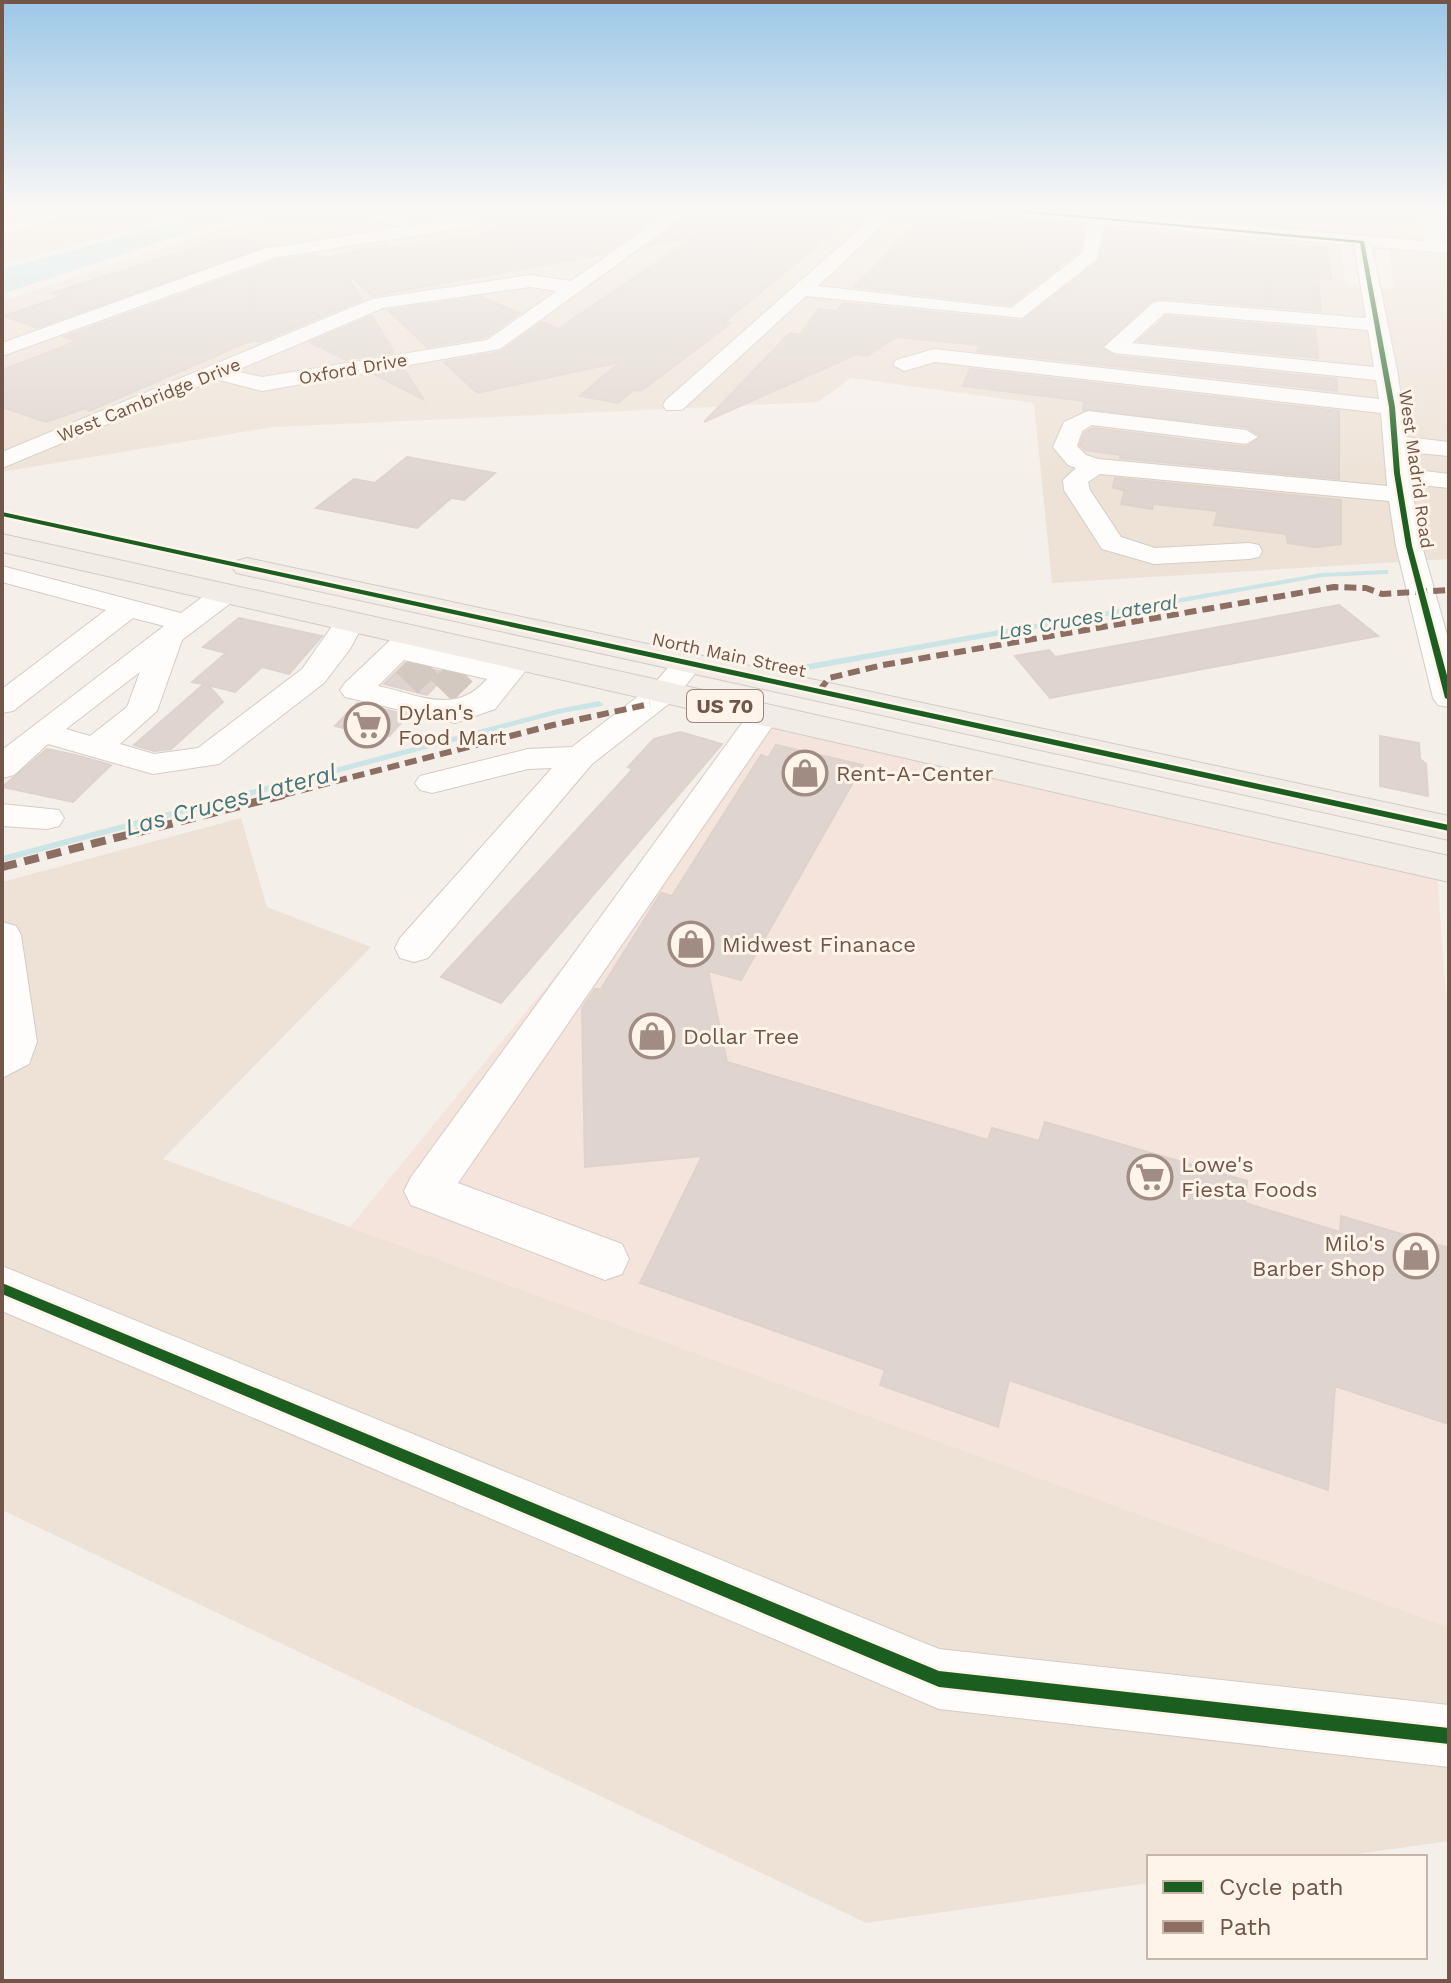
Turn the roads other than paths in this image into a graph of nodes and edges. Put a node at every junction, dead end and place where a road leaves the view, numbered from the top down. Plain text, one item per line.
1 (138, 301) edge
2 (396, 301) edge
3 (554, 301) edge
4 (791, 301) edge
5 (896, 301) edge
6 (1032, 301) edge
7 (1373, 301) edge
8 (1378, 325) junction
9 (2, 350) edge
10 (904, 365) dead end
11 (217, 373) junction
12 (1387, 375) junction
13 (674, 405) dead end
14 (1392, 407) junction
15 (1246, 437) dead end
16 (1395, 443) junction
17 (1449, 449) edge
18 (2, 461) edge
19 (1095, 466) junction
20 (1449, 481) edge
21 (1401, 494) junction
22 (2, 514) edge
23 (2, 543) edge
24 (1249, 551) dead end
25 (2, 574) edge
26 (226, 593) junction
27 (130, 606) junction
28 (350, 621) junction
29 (178, 630) junction
30 (689, 662) junction
31 (411, 664) junction
32 (513, 667) junction
33 (450, 684) junction
34 (664, 692) junction
35 (1449, 698) edge
36 (2, 704) edge
37 (764, 715) junction
38 (942, 718) junction
39 (42, 732) junction
40 (96, 747) junction
41 (925, 751) junction
42 (580, 757) junction
43 (2, 768) edge
44 (432, 783) dead end
45 (2, 815) edge
46 (47, 818) dead end
47 (1449, 828) edge
48 (1449, 869) edge
49 (2, 935) edge
50 (414, 948) dead end
51 (2, 1062) edge
52 (605, 1259) dead end
53 (2, 1288) edge
54 (1449, 1736) edge

1 - 9 street
2 - 11 street, West Cambridge Drive
3 - 11 street, Oxford Drive
4 - 13 street
5 - 6 street
7 - 8 street, West Madrid Road
8 - 12 street, West Madrid Road
8 - 12 street
10 - 14 street
11 - 18 street, West Cambridge Drive
12 - 14 street, West Madrid Road
14 - 16 street, West Madrid Road
15 - 19 street
16 - 17 street
16 - 21 street, West Madrid Road
19 - 21 street
19 - 24 street
20 - 21 street
21 - 35 street, West Madrid Road
22 - 30 main road, North Main Street / US 70
23 - 26 main road, US 70
25 - 27 street
26 - 28 main road, US 70
26 - 29 street
27 - 29 street
27 - 36 street
28 - 31 main road, US 70
28 - 40 street
29 - 39 street
29 - 40 street
30 - 34 street
30 - 38 main road, North Main Street / US 70
31 - 32 main road, US 70
31 - 33 street
31 - 33 street
32 - 33 street
32 - 33 street
32 - 34 main road, US 70
34 - 37 main road, US 70
34 - 42 street
37 - 41 main road, US 70
37 - 52 street
38 - 41 main road
38 - 47 main road, North Main Street / US 70
39 - 40 street
39 - 43 street
41 - 48 main road, US 70
42 - 44 street
42 - 50 street
45 - 46 street
49 - 51 street
53 - 54 street

